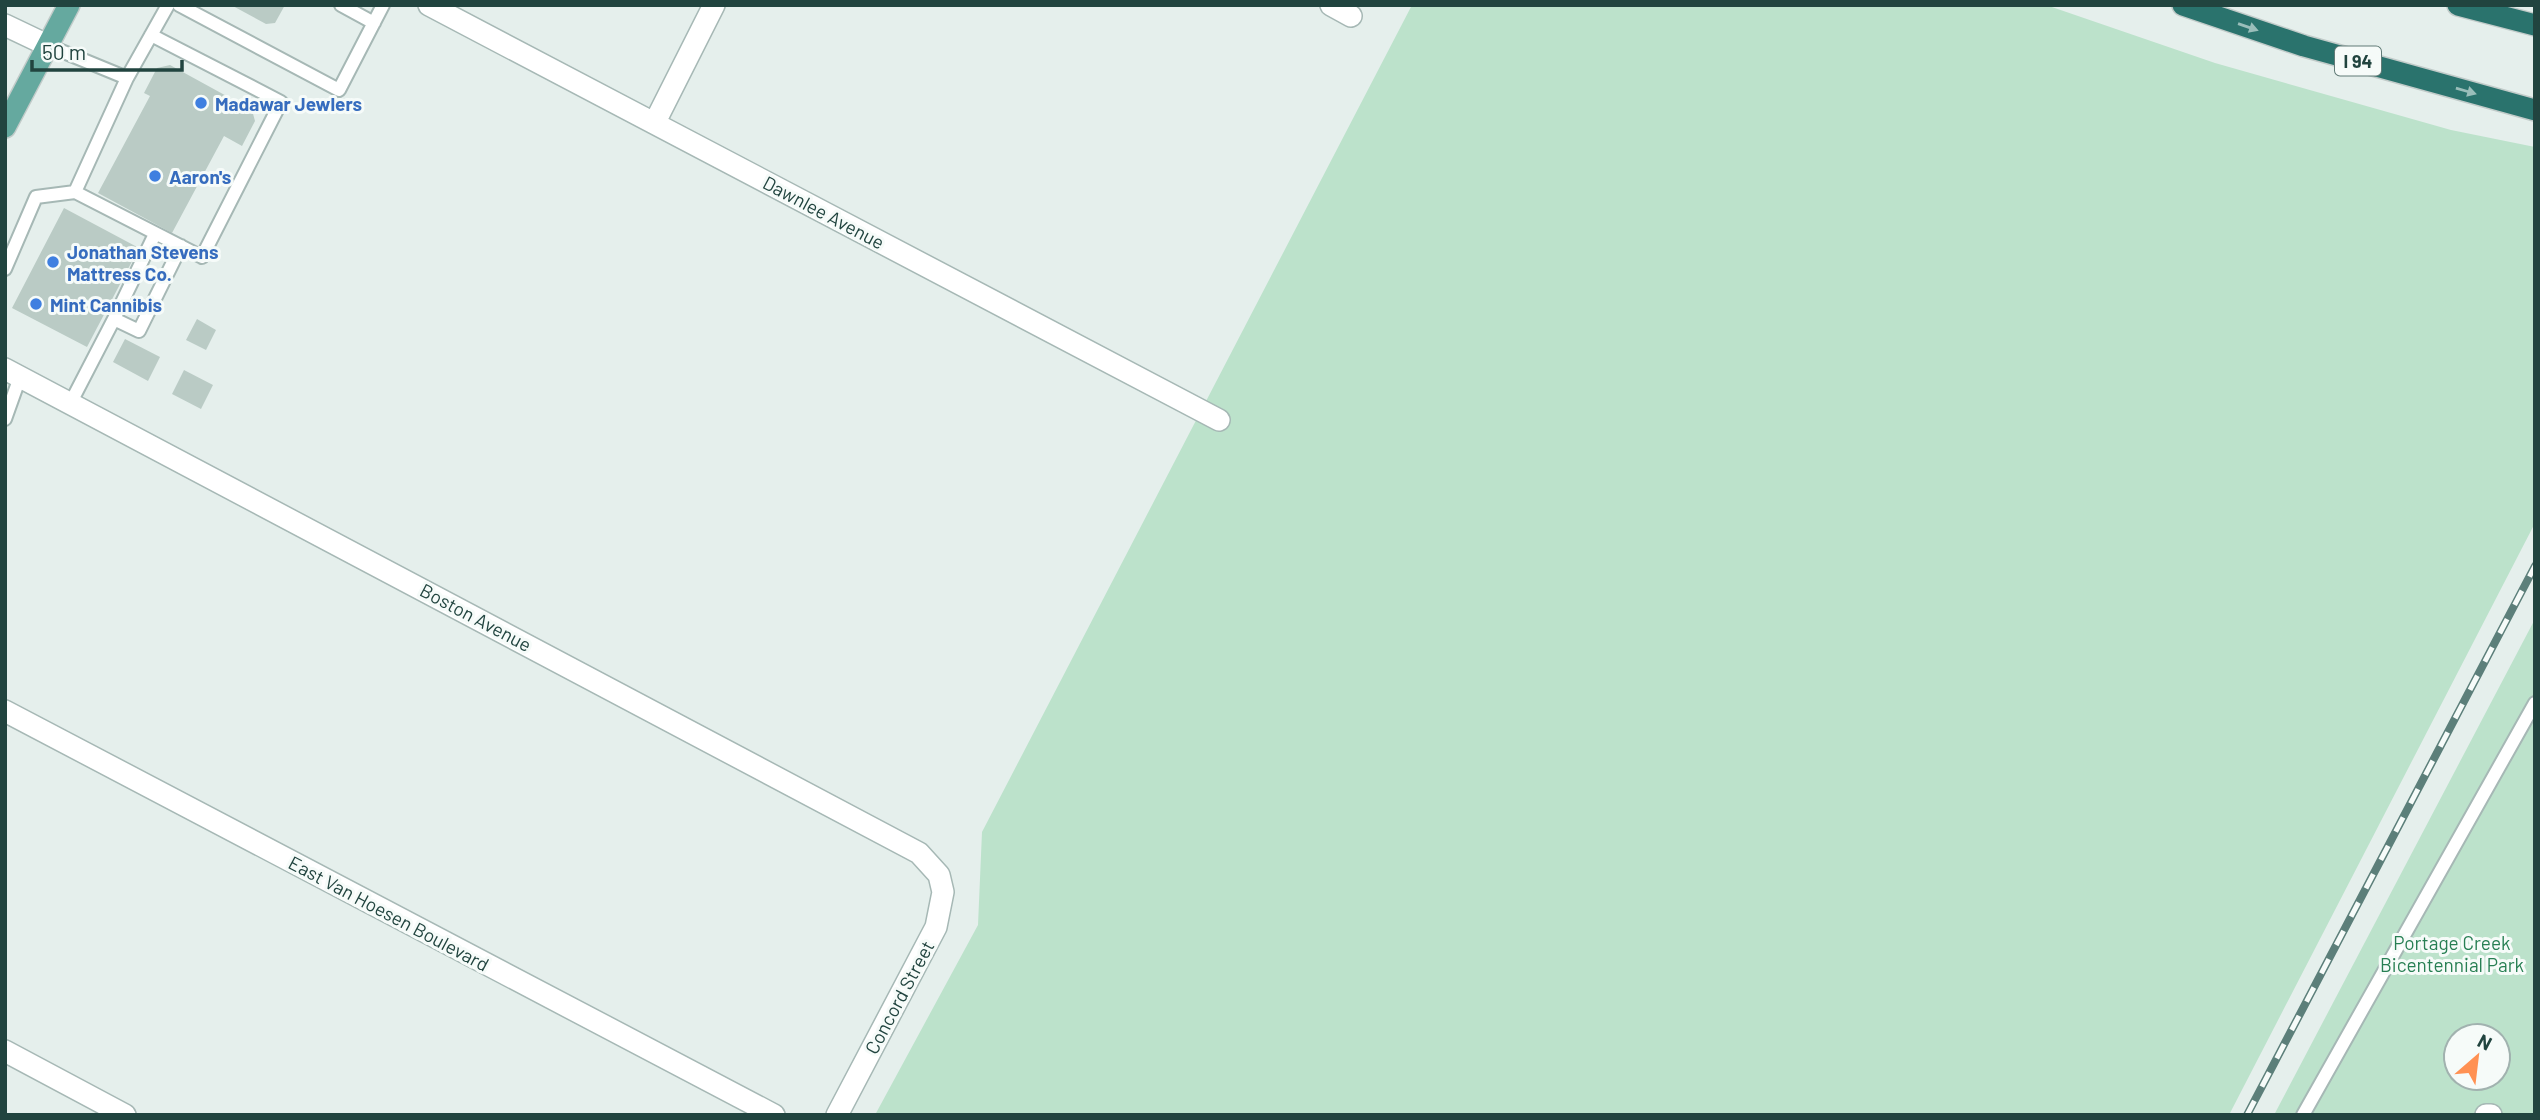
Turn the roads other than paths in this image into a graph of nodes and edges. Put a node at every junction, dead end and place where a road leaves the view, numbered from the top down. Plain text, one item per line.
1 (69, 5) edge
2 (168, 5) edge
3 (179, 5) edge
4 (341, 5) edge
5 (383, 5) edge
6 (429, 5) edge
7 (714, 5) edge
8 (1331, 5) edge
9 (2183, 5) edge
10 (2458, 5) edge
11 (1351, 16) dead end
12 (374, 23) junction
13 (5, 24) edge
14 (2535, 25) edge
15 (151, 35) junction
16 (48, 46) junction
17 (127, 78) junction
18 (11, 101) edge
19 (2535, 110) edge
20 (655, 122) junction
21 (5, 127) edge
22 (75, 192) junction
23 (155, 234) junction
24 (181, 246) junction
25 (5, 269) edge
26 (114, 318) junction
27 (13, 373) edge
28 (71, 404) junction
29 (5, 419) edge
30 (1219, 420) dead end
31 (2535, 703) edge
32 (5, 711) edge
33 (939, 875) joint
34 (5, 1051) edge
35 (125, 1115) edge
36 (774, 1115) edge
37 (837, 1115) edge
38 (2303, 1115) edge

1 - 16 main road
2 - 15 lane
3 - 12 lane
4 - 12 lane
5 - 12 lane
6 - 20 street, Dawnlee Avenue
7 - 20 street
8 - 11 street
9 -> 19 highway, I 94
10 - 14 highway
13 - 16 street
15 - 17 lane
15 - 24 lane
16 - 17 lane
16 - 18 main road
17 - 22 lane
18 - 21 main road
20 - 30 street, Dawnlee Avenue
22 - 23 lane
22 - 25 lane
23 - 24 lane
23 - 26 lane
24 - 26 lane
26 - 28 lane
27 - 28 street, Boston Avenue
27 - 29 lane
28 - 33 street, Boston Avenue
31 - 38 lane
32 - 36 street, East Van Hoesen Boulevard
33 - 37 street, Concord Street
34 - 35 street

